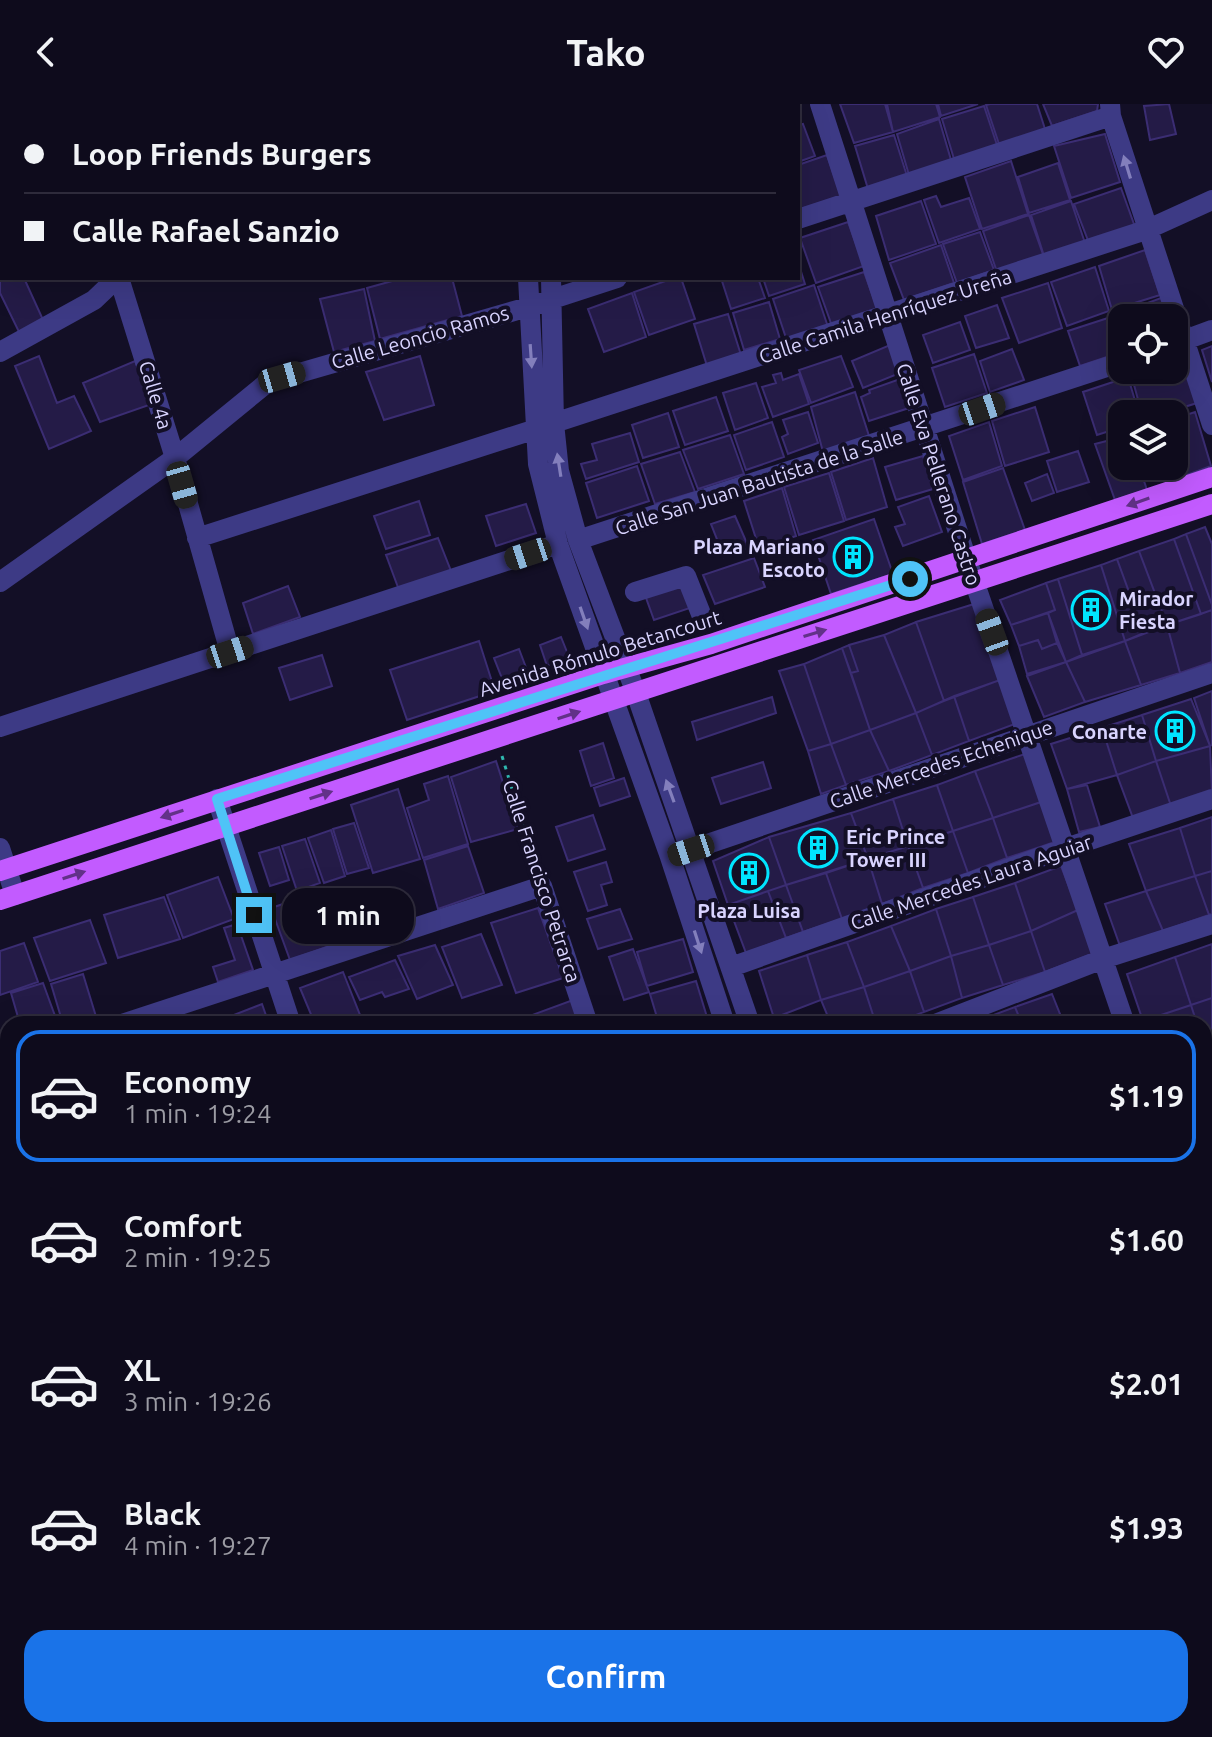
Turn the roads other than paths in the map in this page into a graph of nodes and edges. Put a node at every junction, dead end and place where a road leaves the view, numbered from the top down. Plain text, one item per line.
1 (820, 104) edge
2 (1111, 110) edge
3 (1212, 200) edge
4 (852, 202) junction
5 (800, 218) edge
6 (1146, 230) junction
7 (116, 280) edge
8 (119, 280) edge
9 (528, 280) edge
10 (551, 280) edge
11 (611, 280) edge
12 (551, 299) junction
13 (1167, 304) edge
14 (528, 307) junction
15 (887, 316) junction
16 (1212, 330) edge
17 (1188, 339) edge
18 (0, 352) edge
19 (1108, 367) edge
20 (1188, 367) edge
21 (1212, 425) edge
22 (545, 426) junction
23 (926, 428) junction
24 (175, 458) junction
25 (1212, 477) edge
26 (1212, 504) edge
27 (197, 538) junction
28 (568, 542) junction
29 (967, 560) junction
30 (0, 582) edge
31 (974, 582) junction
32 (635, 592) dead end
33 (703, 619) dead end
34 (230, 652) junction
35 (625, 669) junction
36 (1212, 673) edge
37 (603, 674) junction
38 (636, 693) junction
39 (613, 700) junction
40 (0, 727) edge
41 (1028, 734) junction
42 (217, 799) junction
43 (1212, 799) edge
44 (226, 826) junction
45 (0, 848) edge
46 (1066, 848) junction
47 (691, 850) junction
48 (670, 857) junction
49 (3, 870) edge
50 (8, 897) edge
51 (1212, 924) edge
52 (1103, 959) junction
53 (731, 967) junction
54 (273, 974) junction
55 (146, 1016) edge
56 (288, 1016) edge
57 (585, 1016) edge
58 (722, 1016) edge
59 (747, 1016) edge
60 (956, 1016) edge
61 (1122, 1016) edge

1 - 4 street, Calle Eva Pellerano Castro
2 - 4 street
6 -> 2 street
3 - 6 street, Calle Camila Henríquez Ureña
4 - 5 street
4 - 15 street, Calle Eva Pellerano Castro
6 - 13 street
6 - 15 street, Calle Camila Henríquez Ureña
7 - 18 street
8 - 24 street, Calle 4a
9 - 14 street
10 - 12 street
11 - 12 street, Calle Leoncio Ramos
12 - 14 street, Calle Leoncio Ramos
12 - 22 street
14 -> 22 street
14 - 24 street, Calle Leoncio Ramos
15 - 22 street, Calle Camila Henríquez Ureña
15 - 23 street, Calle Eva Pellerano Castro
16 - 17 street
19 - 23 street, Calle San Juan Bautista de la Salle
20 - 21 street
22 - 27 street, Calle Camila Henríquez Ureña
22 - 28 street
23 - 28 street, Calle San Juan Bautista de la Salle
23 - 29 street, Calle Eva Pellerano Castro
24 - 27 street, Calle 4a
24 - 30 street, Calle Leoncio Ramos
25 -> 29 main road, Avenida Rómulo Betancourt
26 - 31 main road
27 - 34 street, Calle 4a
28 - 34 street, Calle San Juan Bautista de la Salle
28 - 35 street
28 -> 37 street
29 - 31 street, Calle Eva Pellerano Castro
29 - 35 main road, Avenida Rómulo Betancourt
38 -> 31 main road
31 - 41 street, Calle Eva Pellerano Castro
32 - 33 street
34 - 40 street, Calle San Juan Bautista de la Salle
35 - 37 main road, Avenida Rómulo Betancourt
35 - 38 street
36 - 41 street, Calle Mercedes Echenique
37 - 39 street
37 - 42 main road, Avenida Rómulo Betancourt
38 - 39 main road
47 -> 38 street
44 -> 39 main road
39 - 48 street
41 - 46 street, Calle Eva Pellerano Castro
41 - 47 street, Calle Mercedes Echenique
42 - 44 street
42 -> 49 main road, Avenida Rómulo Betancourt
43 - 46 street, Calle Mercedes Laura Aguiar
50 -> 44 main road
44 - 54 street
45 - 49 street
46 - 52 street, Calle Eva Pellerano Castro
46 - 53 street, Calle Mercedes Laura Aguiar
47 - 48 street, Calle Mercedes Echenique
47 - 53 street
48 -> 58 street
49 - 50 street
51 - 52 street
52 - 60 street
52 - 61 street, Calle Eva Pellerano Castro
53 - 59 street
54 - 55 street
54 - 56 street
54 - 57 street, Calle Francisco Petrarca

